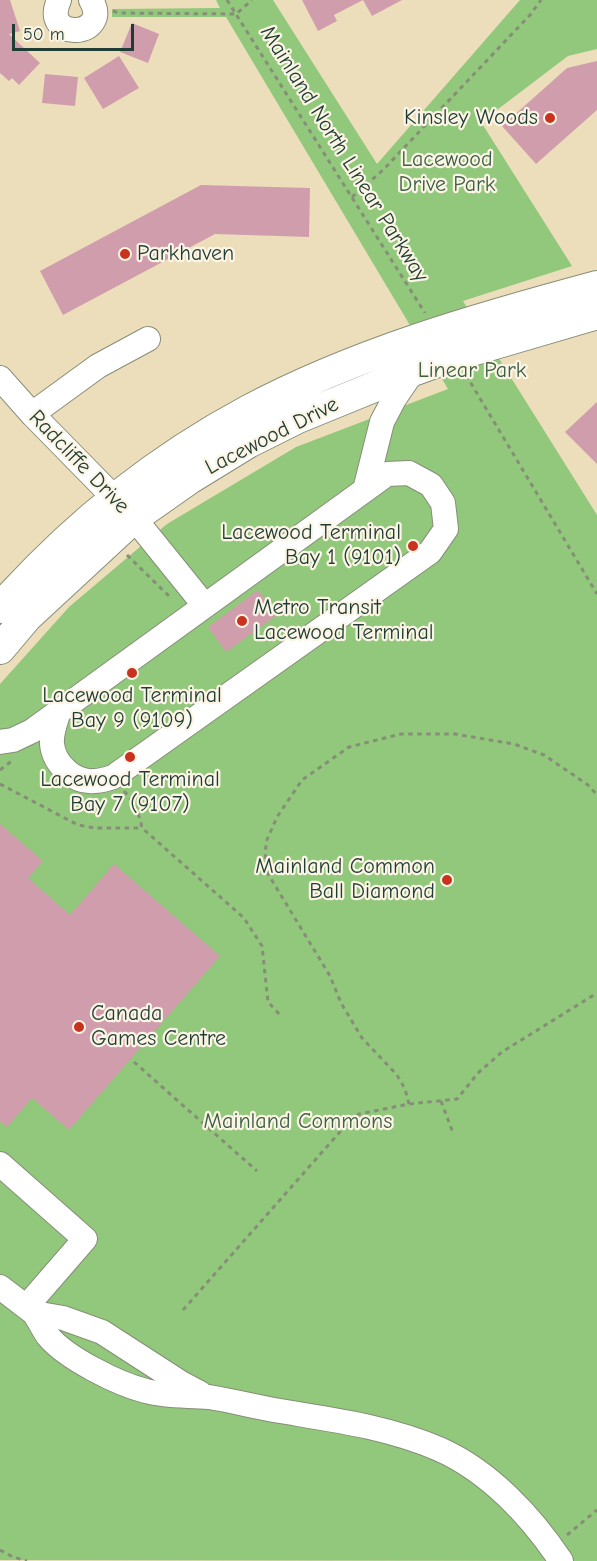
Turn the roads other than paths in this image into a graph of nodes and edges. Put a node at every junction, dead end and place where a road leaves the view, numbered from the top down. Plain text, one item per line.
1 (59, 0) edge
2 (91, 1) edge
3 (597, 286) edge
4 (597, 314) edge
5 (148, 339) dead end
6 (412, 371) junction
7 (1, 382) edge
8 (32, 414) junction
9 (365, 490) junction
10 (124, 508) junction
11 (0, 608) edge
12 (195, 613) junction
13 (0, 649) edge
14 (59, 711) junction
15 (0, 742) edge
16 (7, 1170) edge
17 (0, 1287) edge
18 (30, 1310) junction
19 (208, 1397) junction
20 (556, 1554) edge

1 - 2 street
3 - 10 main road, Lacewood Drive
4 - 6 main road, Lacewood Drive
5 - 8 street
6 - 9 street
6 - 10 main road, Lacewood Drive
7 - 8 street, Radcliffe Drive
8 - 10 street, Radcliffe Drive
9 - 12 street
9 - 14 street
10 - 11 main road, Lacewood Drive
10 - 12 street, Radcliffe Drive
10 - 13 main road, Lacewood Drive
12 - 14 street
14 - 15 street
16 - 18 street
17 - 18 street
18 - 19 street
18 - 19 street
19 - 20 street

